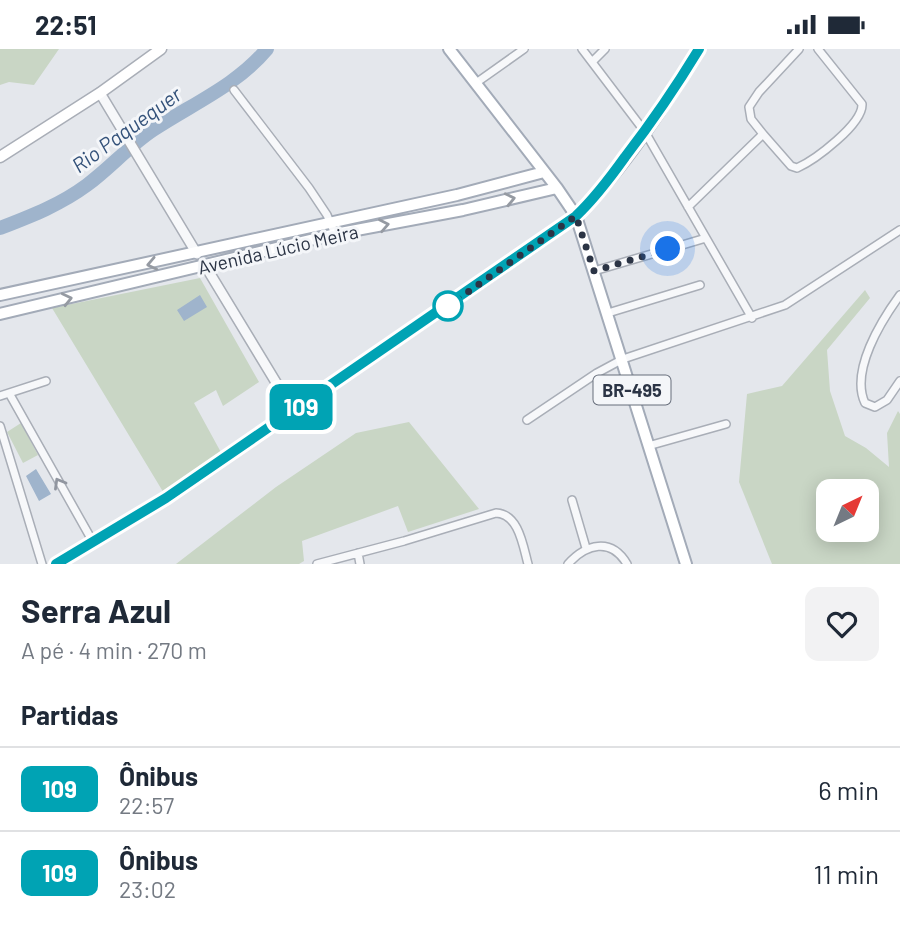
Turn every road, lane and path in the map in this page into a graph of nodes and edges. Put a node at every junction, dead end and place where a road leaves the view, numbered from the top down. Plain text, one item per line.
1 (161, 49) edge
2 (449, 49) edge
3 (524, 49) edge
4 (582, 49) edge
5 (605, 49) edge
6 (699, 49) edge
7 (799, 49) edge
8 (818, 49) edge
9 (593, 62) junction
10 (476, 83) junction
11 (234, 90) dead end
12 (100, 93) junction
13 (645, 132) junction
14 (763, 134) junction
15 (0, 157) edge
16 (544, 171) junction
17 (557, 188) junction
18 (457, 195) junction
19 (688, 207) junction
20 (463, 210) junction
21 (576, 216) junction
22 (331, 222) junction
23 (900, 230) edge
24 (335, 234) junction
25 (706, 238) junction
26 (197, 254) junction
27 (206, 267) junction
28 (594, 271) junction
29 (700, 285) dead end
30 (0, 295) edge
31 (900, 295) edge
32 (608, 313) junction
33 (0, 314) edge
34 (752, 318) junction
35 (623, 359) junction
36 (46, 381) dead end
37 (900, 381) edge
38 (9, 393) junction
39 (0, 396) edge
40 (293, 412) junction
41 (527, 420) dead end
42 (726, 424) dead end
43 (0, 426) edge
44 (648, 446) junction
45 (572, 499) dead end
46 (93, 542) junction
47 (586, 548) junction
48 (358, 553) junction
49 (42, 564) edge
50 (55, 564) edge
51 (317, 564) edge
52 (360, 564) edge
53 (528, 564) edge
54 (568, 564) edge
55 (627, 564) edge
56 (686, 564) edge

1 - 12 main road
2 - 10 main road, BR-495
3 - 10 street
4 - 9 street
5 - 9 street
6 - 13 main road
7 - 14 street
8 - 14 street
9 - 13 street
10 - 16 main road, BR-495
11 - 22 street
12 - 15 main road
12 - 26 street
13 - 19 street
13 - 21 main road
14 - 19 street
16 - 17 main road, BR-495
16 - 18 main road, Avenida Lúcio Meira
20 -> 17 main road, Avenida Lúcio Meira
17 - 21 main road, BR-495
18 - 20 main road
18 - 22 main road, Avenida Lúcio Meira
19 - 25 street
24 -> 20 main road, Avenida Lúcio Meira
21 - 28 main road, BR-495
21 - 40 main road
22 - 24 street
22 - 26 main road, Avenida Lúcio Meira
23 - 34 street
24 - 27 main road, Avenida Lúcio Meira
25 - 28 street
25 - 34 street
26 -> 30 main road, Avenida Lúcio Meira
33 -> 27 main road, Avenida Lúcio Meira
27 - 40 street
28 - 32 main road, BR-495
29 - 32 street
31 - 37 street
32 - 35 main road, BR-495
34 - 35 street
35 - 41 street
35 - 44 main road, BR-495
36 - 38 street
38 - 39 street
46 -> 38 street
40 - 46 main road
42 - 44 street
43 - 49 street
44 - 56 main road, BR-495
45 - 47 street
46 - 50 main road
47 - 54 street
47 - 55 street
48 - 51 street
48 - 52 street
48 - 53 street

